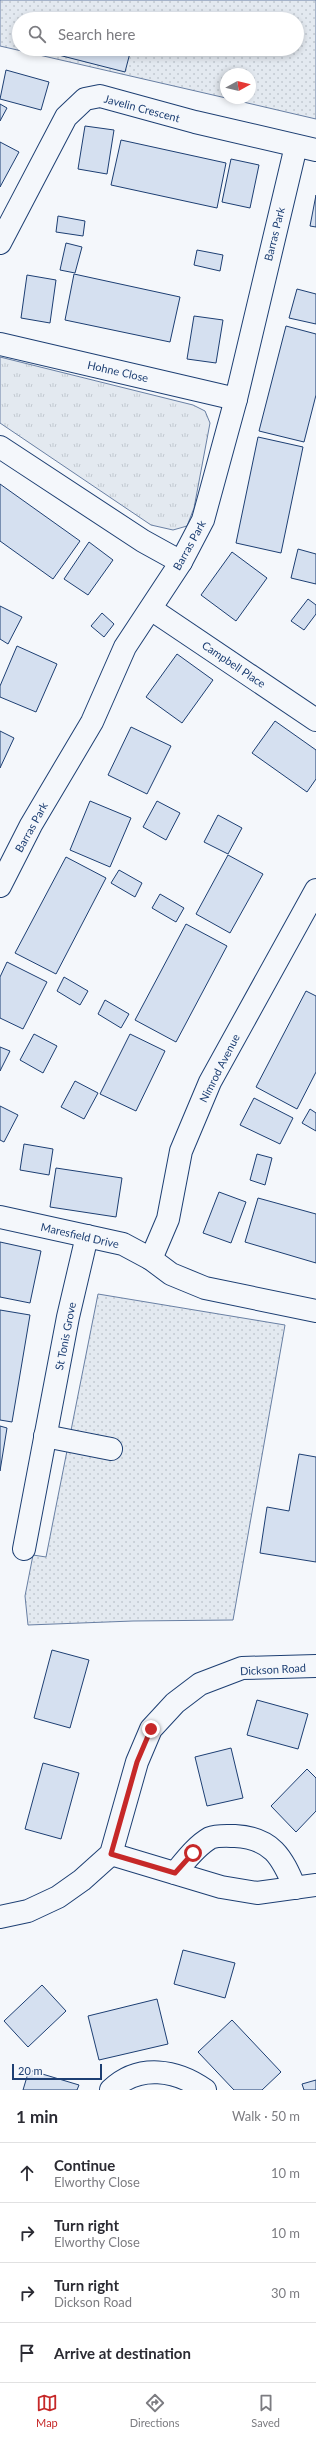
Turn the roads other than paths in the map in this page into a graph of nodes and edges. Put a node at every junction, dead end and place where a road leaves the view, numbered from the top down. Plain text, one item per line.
1 (306, 148) edge
2 (0, 243) edge
3 (0, 344) edge
4 (236, 399) junction
5 (0, 447) edge
6 (180, 562) junction
7 (151, 609) junction
8 (316, 720) edge
9 (0, 886) edge
10 (316, 890) edge
11 (0, 1217) edge
12 (86, 1236) junction
13 (151, 1259) junction
14 (316, 1311) edge
15 (45, 1436) junction
16 (111, 1449) dead end
17 (24, 1549) dead end
18 (316, 1666) edge
19 (111, 1854) junction
20 (175, 1873) junction
21 (316, 1885) edge
22 (295, 1888) junction
23 (0, 1917) edge
24 (111, 2090) edge
25 (205, 2090) edge

1 - 2 street, Javelin Crescent
1 - 4 street, Barras Park
3 - 4 street, Hohne Close
4 - 6 street, Barras Park
5 - 6 street
6 - 7 street, Barras Park
7 - 8 street, Campbell Place
7 - 9 street, Barras Park
10 - 13 street, Nimrod Avenue
11 - 12 street, Maresfield Drive
12 - 13 street, Maresfield Drive
12 - 15 street, St Tonis Grove
13 - 14 street, Maresfield Drive
15 - 16 street
15 - 17 street, St Tonis Grove
18 - 19 street, Dickson Road
19 - 20 street
19 - 23 street
20 - 22 street
20 - 22 street
21 - 22 street
24 - 25 street

